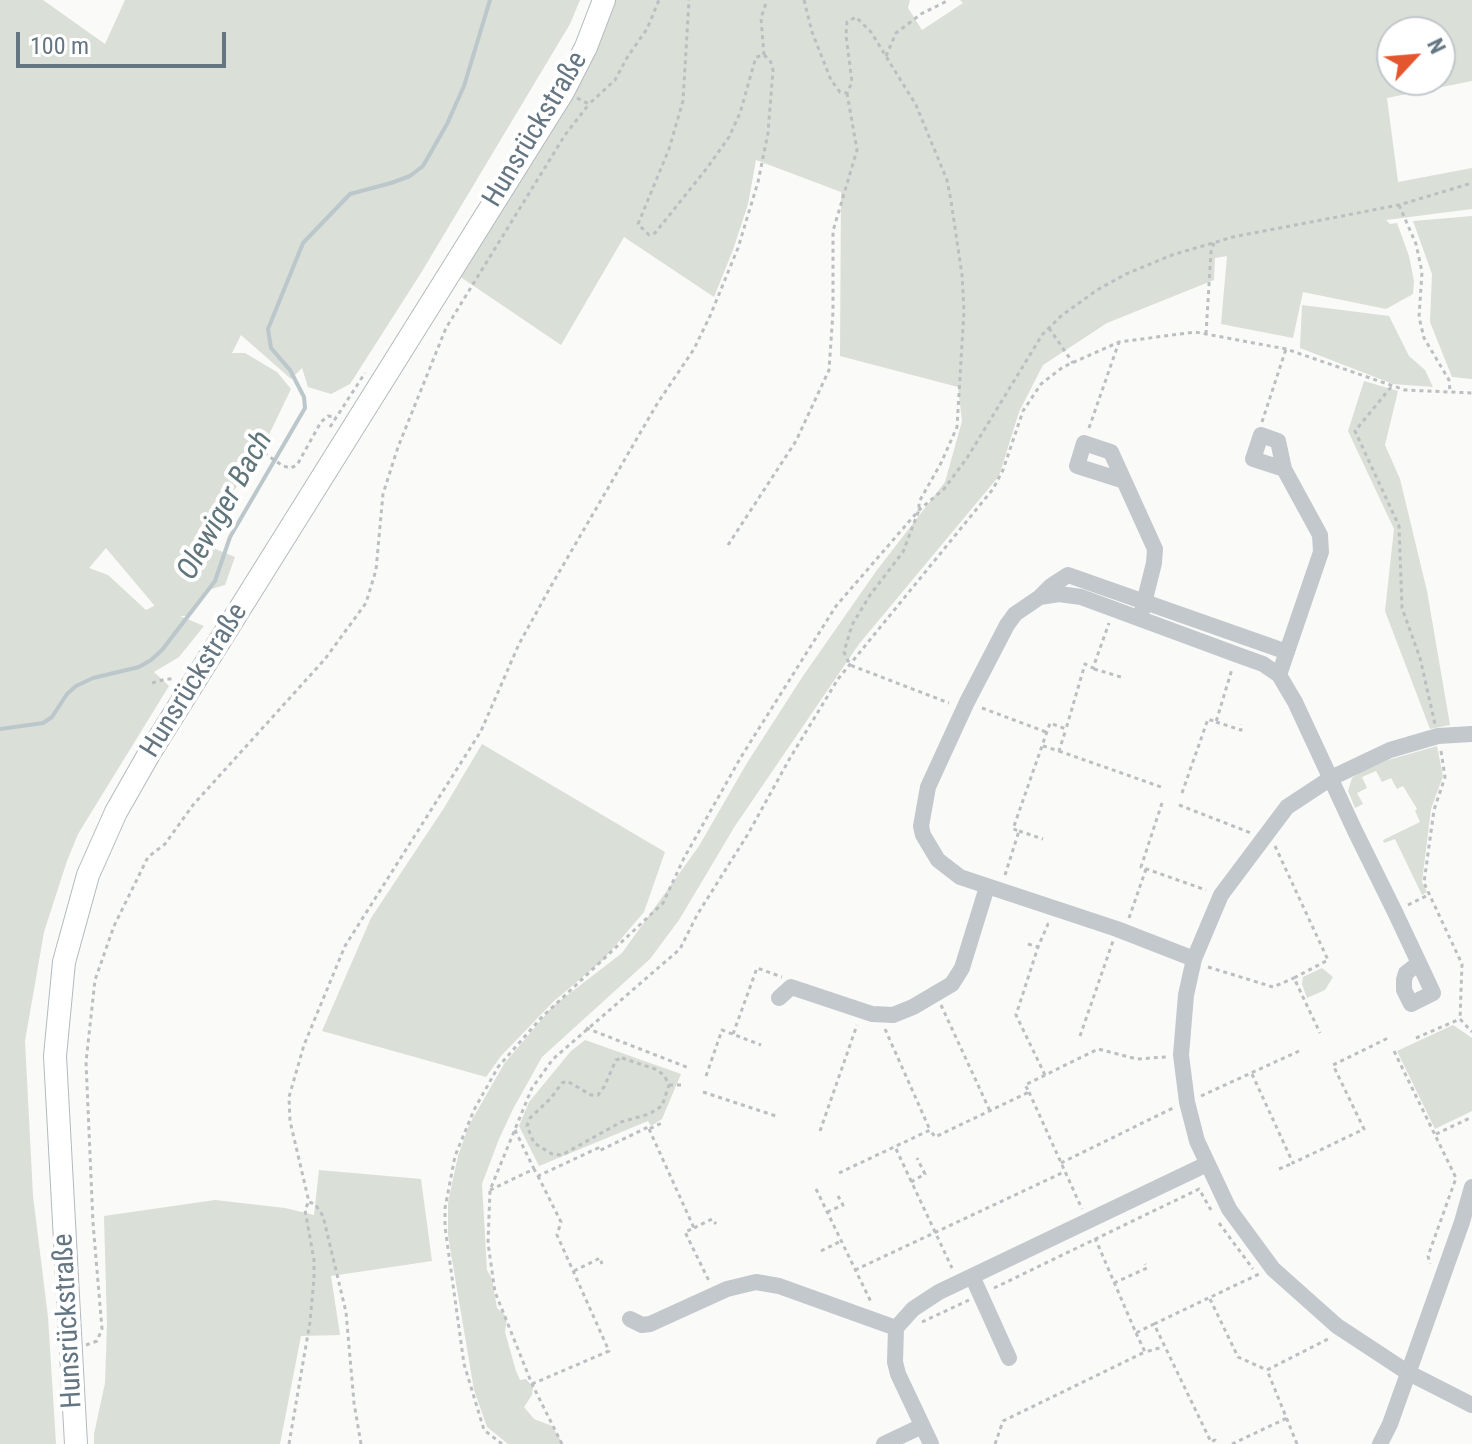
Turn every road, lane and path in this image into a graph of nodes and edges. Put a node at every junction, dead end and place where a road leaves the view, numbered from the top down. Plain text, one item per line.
1 (604, 0) edge
2 (659, 0) edge
3 (689, 0) edge
4 (767, 0) edge
5 (804, 0) edge
6 (949, 0) edge
7 (764, 55) junction
8 (886, 56) junction
9 (563, 92) junction
10 (847, 93) junction
11 (589, 104) junction
12 (1472, 183) edge
13 (1399, 205) junction
14 (1214, 243) junction
15 (1049, 328) junction
16 (1206, 334) junction
17 (1119, 342) junction
18 (1286, 349) junction
19 (1073, 363) junction
20 (373, 365) dead end
21 (1392, 387) junction
22 (1450, 391) junction
23 (1472, 393) edge
24 (345, 421) junction
25 (329, 430) dead end
26 (1261, 435) junction
27 (1084, 443) junction
28 (264, 453) dead end
29 (1284, 469) junction
30 (1121, 480) junction
31 (919, 510) junction
32 (728, 545) dead end
33 (1040, 597) junction
34 (1144, 602) junction
35 (1115, 609) junction
36 (1140, 619) junction
37 (1287, 652) junction
38 (1238, 655) junction
39 (850, 665) junction
40 (1093, 668) junction
41 (1122, 674) dead end
42 (1279, 675) junction
43 (178, 680) dead end
44 (174, 686) dead end
45 (966, 705) junction
46 (1216, 722) junction
47 (1241, 724) dead end
48 (1066, 729) junction
49 (1047, 733) junction
50 (1472, 734) edge
51 (1438, 736) junction
52 (1043, 746) junction
53 (1059, 751) junction
54 (1331, 778) junction
55 (1164, 788) dead end
56 (1182, 793) dead end
57 (1162, 803) dead end
58 (1179, 805) dead end
59 (1019, 831) junction
60 (1263, 837) junction
61 (1043, 839) dead end
62 (1146, 869) junction
63 (993, 888) junction
64 (1430, 894) junction
65 (1221, 895) junction
66 (1395, 912) junction
67 (1059, 919) dead end
68 (1120, 934) junction
69 (1028, 944) dead end
70 (1038, 947) junction
71 (1194, 959) junction
72 (1419, 963) dead end
73 (784, 978) dead end
74 (1294, 978) junction
75 (936, 994) junction
76 (779, 998) dead end
77 (870, 1014) junction
78 (1460, 1019) junction
79 (586, 1028) junction
80 (1472, 1032) edge
81 (1320, 1033) dead end
82 (733, 1034) junction
83 (1080, 1036) dead end
84 (1388, 1038) dead end
85 (1416, 1038) dead end
86 (761, 1045) dead end
87 (1299, 1051) dead end
88 (1394, 1051) dead end
89 (1181, 1055) junction
90 (689, 1068) dead end
91 (1252, 1074) junction
92 (1045, 1075) junction
93 (706, 1076) dead end
94 (669, 1085) junction
95 (681, 1085) dead end
96 (703, 1092) dead end
97 (1029, 1092) junction
98 (1187, 1102) junction
99 (990, 1111) junction
100 (779, 1117) dead end
101 (1472, 1117) edge
102 (664, 1122) dead end
103 (649, 1129) junction
104 (515, 1130) junction
105 (930, 1130) junction
106 (820, 1131) dead end
107 (1435, 1135) junction
108 (895, 1147) junction
109 (917, 1158) dead end
110 (1061, 1163) junction
111 (1293, 1163) junction
112 (1207, 1164) junction
113 (534, 1169) junction
114 (1279, 1169) dead end
115 (1064, 1172) junction
116 (839, 1173) dead end
117 (538, 1176) junction
118 (911, 1182) junction
119 (1472, 1187) edge
120 (816, 1189) dead end
121 (490, 1190) junction
122 (838, 1196) dead end
123 (309, 1202) junction
124 (827, 1212) junction
125 (1087, 1221) junction
126 (716, 1224) dead end
127 (694, 1228) junction
128 (936, 1232) junction
129 (1095, 1239) junction
130 (841, 1241) junction
131 (821, 1251) dead end
132 (602, 1264) dead end
133 (1145, 1264) dead end
134 (855, 1270) junction
135 (573, 1271) junction
136 (1265, 1272) junction
137 (965, 1280) junction
138 (1113, 1284) junction
139 (1437, 1291) junction
140 (716, 1294) junction
141 (980, 1295) junction
142 (1209, 1298) junction
143 (630, 1319) dead end
144 (874, 1319) junction
145 (901, 1323) junction
146 (1154, 1324) junction
147 (1337, 1326) junction
148 (1136, 1333) junction
149 (72, 1347) junction
150 (1164, 1347) junction
151 (1145, 1352) junction
152 (1009, 1358) dead end
153 (1267, 1370) junction
154 (1407, 1372) junction
155 (532, 1384) junction
156 (1472, 1405) edge
157 (1287, 1418) junction
158 (922, 1426) junction
159 (76, 1444) edge
160 (289, 1444) edge
161 (361, 1444) edge
162 (502, 1444) edge
163 (562, 1444) edge
164 (884, 1444) edge
165 (931, 1444) edge
166 (995, 1444) edge
167 (1218, 1444) edge
168 (1232, 1444) edge
169 (1297, 1444) edge
170 (1380, 1444) edge

1 - 9 main road, Hunsrückstraße
2 - 11 path
3 - 7 path
4 - 7 path
5 - 10 path
6 - 8 path
7 - 123 path
8 - 10 path
8 - 31 path
9 - 11 path
9 - 24 main road, Hunsrückstraße
10 - 32 path
11 - 149 path
12 - 13 path
13 - 14 path
13 - 22 path
14 - 15 path
14 - 16 path
15 - 19 path
15 - 31 path
16 - 17 path
16 - 18 path
17 - 19 path
17 - 27 path
18 - 21 path
18 - 26 path
19 - 39 path
20 - 24 path
21 - 22 path
21 - 51 path
22 - 23 path
24 - 25 path
24 - 28 path
24 - 149 main road, Hunsrückstraße
26 - 29 street
26 - 29 street
27 - 30 street
27 - 30 street
29 - 37 street
30 - 34 street
31 - 39 path
31 - 162 path
33 - 34 street
33 - 35 street
33 - 45 street
34 - 36 street
34 - 37 street
35 - 36 street
35 - 40 path
36 - 38 street
37 - 42 street
38 - 42 street
38 - 46 path
39 - 45 path
39 - 79 path
40 - 41 path
40 - 48 path
42 - 54 street
43 - 44 path
45 - 49 path
45 - 63 street
46 - 47 path
46 - 56 path
48 - 49 path
48 - 53 path
49 - 52 path
50 - 51 street
51 - 54 street
51 - 64 path
52 - 53 path
52 - 59 path
53 - 55 path
54 - 60 street
54 - 66 street
57 - 62 path
58 - 60 path
59 - 61 path
59 - 63 path
60 - 65 street
60 - 74 path
62 - 65 path
62 - 68 path
63 - 68 street
63 - 75 street
64 - 66 path
64 - 78 path
65 - 71 street
66 - 72 street
67 - 70 path
68 - 71 street
68 - 83 path
69 - 70 path
70 - 92 path
71 - 74 path
71 - 89 street
73 - 82 path
74 - 81 path
75 - 77 street
75 - 99 path
76 - 77 street
77 - 105 path
77 - 106 path
78 - 80 path
78 - 85 path
79 - 90 path
79 - 104 path
82 - 86 path
82 - 93 path
84 - 111 path
87 - 91 path
88 - 107 path
89 - 92 path
89 - 98 street
91 - 98 path
91 - 111 path
92 - 97 path
94 - 94 path
94 - 95 path
96 - 100 path
97 - 99 path
97 - 110 path
98 - 110 path
98 - 112 street
99 - 105 path
101 - 107 path
102 - 103 path
103 - 117 path
103 - 127 path
104 - 113 path
104 - 121 path
105 - 108 path
107 - 139 path
108 - 116 path
108 - 118 path
109 - 118 path
110 - 115 path
111 - 114 path
112 - 125 street
112 - 136 street
113 - 117 path
113 - 121 path
115 - 125 path
115 - 128 path
117 - 135 path
118 - 128 path
119 - 139 street
120 - 124 path
121 - 155 path
122 - 124 path
123 - 160 path
123 - 161 path
124 - 130 path
125 - 129 path
125 - 137 street
126 - 127 path
127 - 140 path
128 - 134 path
128 - 137 path
129 - 136 path
129 - 138 path
129 - 141 path
130 - 131 path
130 - 134 path
132 - 135 path
133 - 138 path
134 - 144 path
135 - 155 path
136 - 142 path
136 - 147 street
137 - 141 street
137 - 145 street
138 - 148 path
139 - 154 street
140 - 143 street
140 - 144 street
141 - 145 path
141 - 152 street
142 - 146 path
142 - 153 path
144 - 145 street
145 - 158 street
146 - 148 path
146 - 150 path
147 - 153 path
147 - 154 street
148 - 151 path
149 - 159 main road, Hunsrückstraße
150 - 151 path
150 - 167 path
151 - 166 path
153 - 157 path
154 - 156 street
154 - 170 street
155 - 163 path
157 - 168 path
157 - 169 path
158 - 164 street
158 - 165 street

